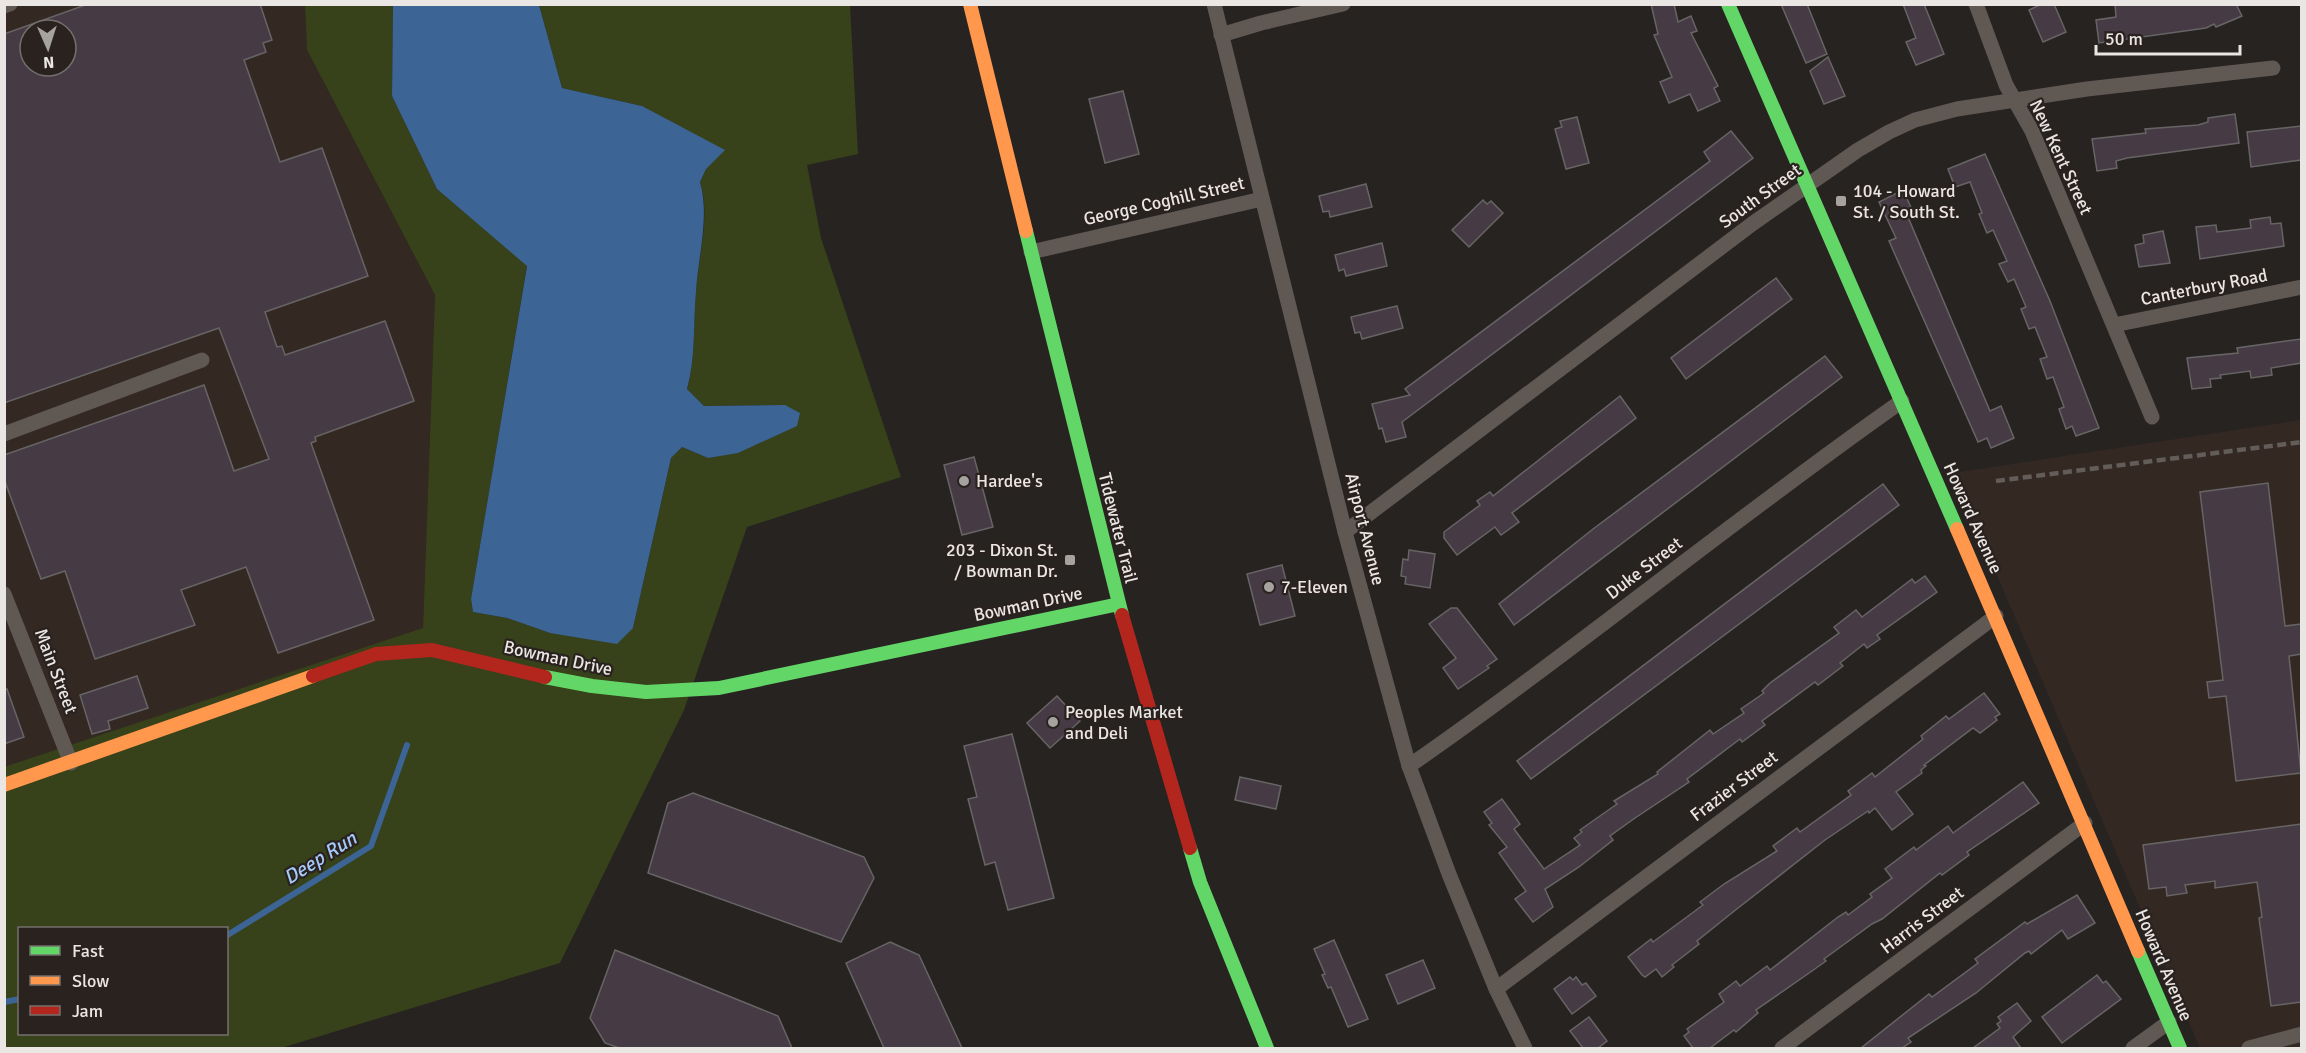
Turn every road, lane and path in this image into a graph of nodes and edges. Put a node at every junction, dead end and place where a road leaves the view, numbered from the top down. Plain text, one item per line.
1 (10, 4) edge
2 (970, 4) edge
3 (1214, 4) edge
4 (1343, 4) edge
5 (1728, 4) edge
6 (1976, 4) edge
7 (4, 6) edge
8 (1221, 35) junction
9 (2273, 68) dead end
10 (2013, 100) junction
11 (1808, 185) junction
12 (1262, 199) junction
13 (1031, 252) junction
14 (2301, 287) edge
15 (2114, 325) junction
16 (202, 360) dead end
17 (1902, 401) junction
18 (2152, 417) dead end
19 (4, 434) edge
20 (1345, 532) junction
21 (4, 594) edge
22 (1119, 604) junction
23 (1996, 616) junction
24 (70, 763) junction
25 (1409, 766) junction
26 (4, 784) edge
27 (2085, 823) junction
28 (1496, 988) junction
29 (2169, 1022) junction
30 (2301, 1034) edge
31 (1267, 1048) edge
32 (1525, 1048) edge
33 (1782, 1048) edge
34 (2133, 1048) edge
35 (2180, 1048) edge
36 (2249, 1048) edge

1 - 7 street
2 - 13 street, Tidewater Trail
3 - 8 street, Airport Avenue
4 - 8 street
5 - 11 street, Howard Avenue
6 - 10 street, New Kent Street
8 - 12 street, Airport Avenue
9 - 10 street, South Street
10 - 11 street, South Street
10 - 15 street, New Kent Street
11 - 17 street, Howard Avenue
11 - 20 street, South Street
12 - 13 street, George Coghill Street
12 - 20 street, Airport Avenue
13 - 22 street, Tidewater Trail
14 - 15 street, Canterbury Road
15 - 18 street, New Kent Street
16 - 19 street
17 - 23 street, Howard Avenue
17 - 25 street, Duke Street
20 - 25 street, Airport Avenue
21 - 24 street, Main Street
22 - 24 street, Bowman Drive
22 - 31 street, Tidewater Trail
23 - 27 street, Howard Avenue
23 - 28 street, Frazier Street
24 - 26 street, Bowman Drive
25 - 28 street, Airport Avenue
27 - 29 street, Howard Avenue
27 - 33 street, Harris Street
28 - 32 street, Airport Avenue
29 - 34 street
29 - 35 street, Howard Avenue
30 - 36 street

